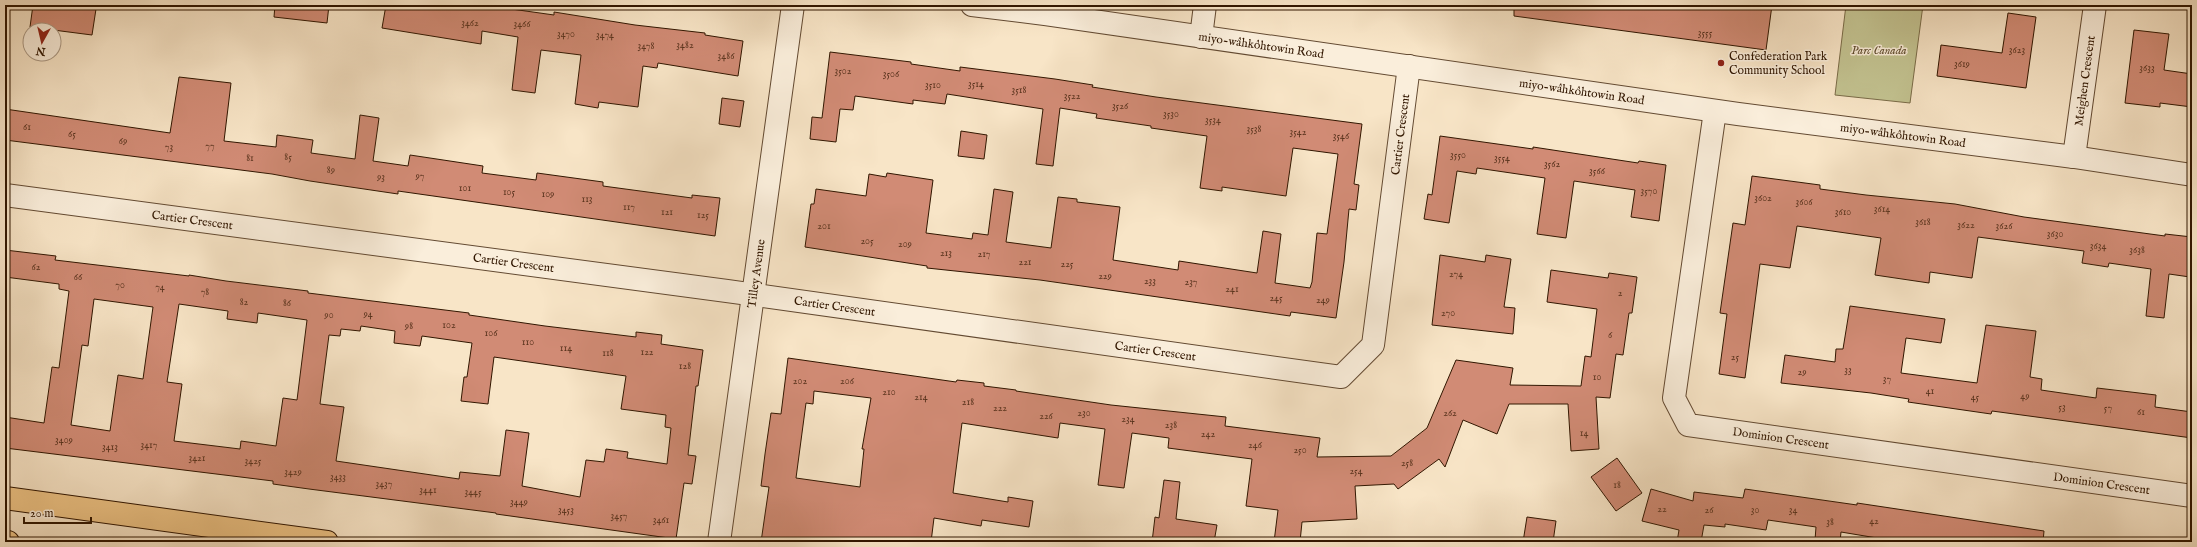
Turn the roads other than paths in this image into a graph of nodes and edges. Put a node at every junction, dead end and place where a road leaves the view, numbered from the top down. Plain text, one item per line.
1 (793, 5) edge
2 (972, 5) edge
3 (1205, 5) edge
4 (2095, 5) edge
5 (1201, 37) junction
6 (1410, 66) junction
7 (1715, 111) junction
8 (2074, 157) junction
9 (2192, 175) edge
10 (5, 195) edge
11 (753, 295) junction
12 (2192, 496) edge
13 (5, 498) edge
14 (5, 542) edge
15 (8, 542) edge
16 (327, 542) edge
17 (718, 542) edge

1 - 11 street, Tilley Avenue
2 - 5 street, miyo-wâhkôhtowin Road
3 - 5 street
4 - 8 street, Meighen Crescent
5 - 6 street, miyo-wâhkôhtowin Road
6 - 7 street, miyo-wâhkôhtowin Road
6 - 11 street, Cartier Crescent
7 - 8 street, miyo-wâhkôhtowin Road
7 - 12 street, Dominion Crescent
8 - 9 street, miyo-wâhkôhtowin Road
10 - 11 street, Cartier Crescent
11 - 17 street, Tilley Avenue
13 - 16 main road
14 - 15 main road

